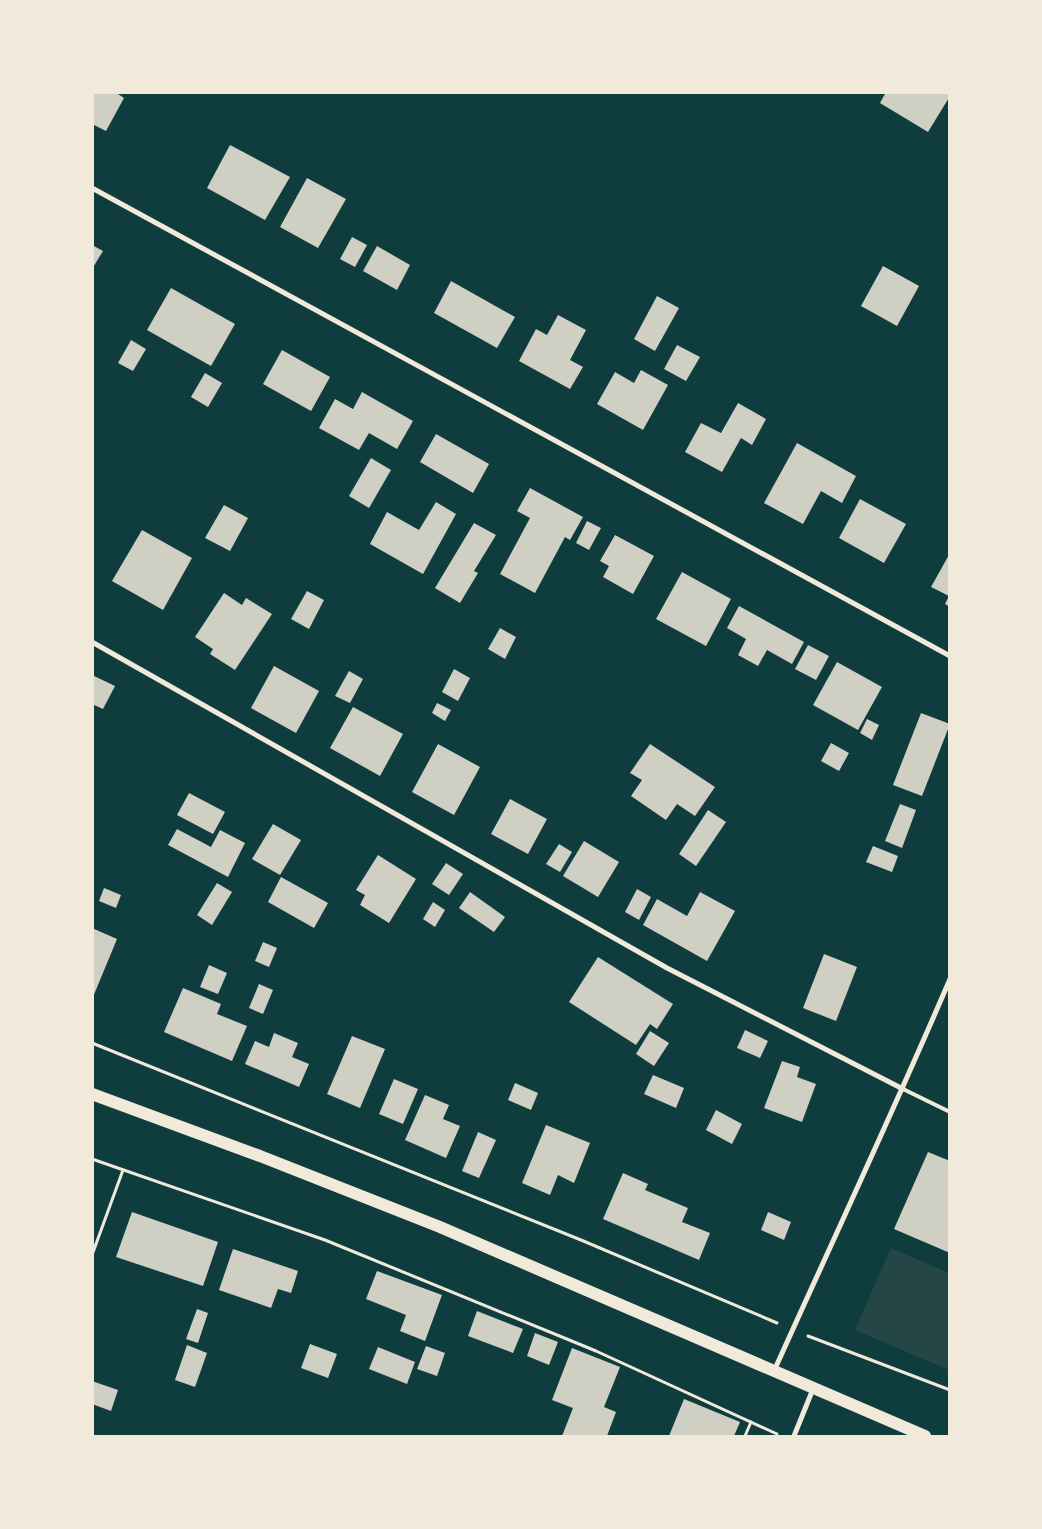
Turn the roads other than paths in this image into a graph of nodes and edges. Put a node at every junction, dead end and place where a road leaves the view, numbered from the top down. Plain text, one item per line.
1 (92, 188) edge
2 (92, 642) edge
3 (950, 656) edge
4 (950, 978) edge
5 (903, 1089) junction
6 (93, 1095) edge
7 (950, 1112) edge
8 (774, 1372) junction
9 (813, 1389) junction
10 (794, 1436) edge
11 (925, 1436) edge

1 - 3 street
2 - 5 street
4 - 5 street
5 - 7 lane
5 - 8 street
6 - 8 main road
8 - 9 main road
9 - 10 street
9 - 11 main road

